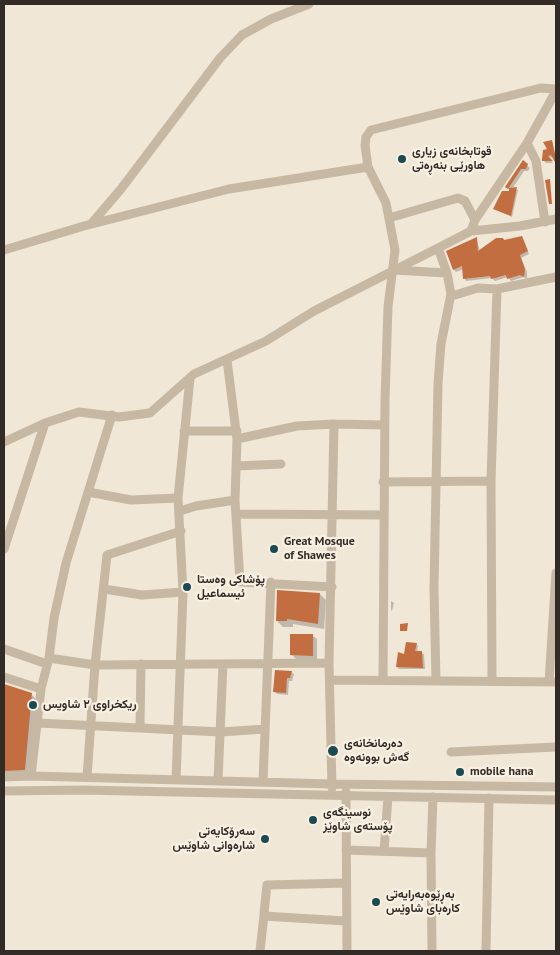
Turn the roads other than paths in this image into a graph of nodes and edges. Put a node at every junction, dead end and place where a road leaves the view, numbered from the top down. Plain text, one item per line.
1 (309, 4) edge
2 (556, 90) edge
3 (527, 142) junction
4 (368, 167) junction
5 (389, 218) junction
6 (556, 219) edge
7 (474, 220) junction
8 (544, 222) junction
9 (92, 224) junction
10 (471, 231) junction
11 (438, 248) junction
12 (4, 250) edge
13 (393, 270) junction
14 (447, 273) junction
15 (556, 277) edge
16 (497, 289) junction
17 (451, 294) junction
18 (227, 360) junction
19 (190, 378) junction
20 (112, 416) junction
21 (45, 423) junction
22 (334, 424) junction
23 (384, 425) junction
24 (184, 431) junction
25 (237, 435) junction
26 (4, 442) edge
27 (281, 464) dead end
28 (237, 466) junction
29 (436, 481) junction
30 (491, 481) junction
31 (384, 482) junction
32 (88, 492) junction
33 (178, 498) junction
34 (235, 500) junction
35 (180, 511) junction
36 (236, 514) junction
37 (383, 515) junction
38 (332, 516) junction
39 (182, 531) junction
40 (4, 549) edge
41 (556, 573) edge
42 (271, 582) junction
43 (332, 587) junction
44 (104, 589) junction
45 (184, 592) junction
46 (4, 650) edge
47 (48, 661) junction
48 (329, 663) junction
49 (140, 664) junction
50 (182, 664) junction
51 (224, 664) junction
52 (268, 664) junction
53 (95, 665) junction
54 (4, 678) edge
55 (330, 680) junction
56 (383, 680) junction
57 (492, 680) junction
58 (436, 681) junction
59 (552, 682) edge
60 (41, 689) junction
61 (38, 722) junction
62 (90, 726) junction
63 (140, 727) junction
64 (265, 729) junction
65 (178, 730) junction
66 (221, 732) junction
67 (556, 747) edge
68 (451, 752) dead end
69 (31, 776) junction
70 (4, 777) edge
71 (87, 777) junction
72 (176, 780) junction
73 (218, 781) junction
74 (263, 782) junction
75 (332, 784) junction
76 (346, 784) junction
77 (556, 787) edge
78 (4, 791) edge
79 (332, 796) junction
80 (346, 796) junction
81 (388, 797) junction
82 (433, 797) junction
83 (488, 798) junction
84 (556, 800) edge
85 (346, 850) junction
86 (384, 851) junction
87 (431, 853) junction
88 (346, 883) junction
89 (264, 915) junction
90 (346, 921) junction
91 (260, 951) edge
92 (347, 951) edge
93 (432, 951) edge
94 (486, 951) edge

1 - 9 street
2 - 3 street
2 - 4 street
3 - 7 street
3 - 8 street
4 - 5 street
4 - 9 street
5 - 7 street
5 - 13 street
6 - 8 street
7 - 10 street
8 - 10 street
9 - 12 street
10 - 11 street
11 - 13 street
11 - 14 street
13 - 14 street
13 - 18 street
13 - 23 street
14 - 17 street
15 - 16 street
16 - 17 street
16 - 30 street
17 - 29 street
18 - 19 street
18 - 25 street
19 - 20 street
19 - 24 street
20 - 21 street
20 - 32 street
21 - 26 street
21 - 40 street
22 - 23 street
22 - 25 street
22 - 38 street
23 - 31 street
24 - 25 street
24 - 33 street
25 - 28 street
27 - 28 street
28 - 34 street
29 - 30 street
29 - 31 street
29 - 58 street
30 - 57 street
31 - 37 street
32 - 33 street
32 - 47 street
33 - 35 street
34 - 35 street
34 - 36 street
35 - 39 street
36 - 38 street
36 - 42 street
37 - 38 street
37 - 56 street
38 - 43 street
39 - 44 street
39 - 45 street
41 - 59 street
42 - 43 street
42 - 52 street
43 - 48 street
44 - 45 street
44 - 53 street
45 - 50 street
46 - 47 street
47 - 53 street
47 - 60 street
48 - 52 street
48 - 55 street
49 - 50 street
49 - 53 street
49 - 63 street
50 - 51 street
50 - 65 street
51 - 52 street
51 - 66 street
52 - 64 street
53 - 62 street
54 - 60 street
55 - 56 street
55 - 75 street
56 - 58 street
57 - 58 street
57 - 59 street
60 - 61 street
61 - 62 street
61 - 69 street
62 - 63 street
62 - 71 street
63 - 65 street
64 - 66 street
64 - 74 street
65 - 66 street
65 - 72 street
66 - 73 street
67 - 68 street
69 - 70 street
69 - 71 street
71 - 72 street
72 - 73 street
73 - 74 street
74 - 75 street
75 - 76 street
75 - 79 street
76 - 77 street
76 - 80 street
78 - 79 street
79 - 80 street
80 - 81 street
80 - 85 street
81 - 82 street
81 - 86 street
82 - 83 street
82 - 87 street
83 - 84 street
83 - 94 street
85 - 86 street
85 - 88 street
86 - 87 street
87 - 93 street
88 - 89 street
88 - 90 street
89 - 90 street
89 - 91 street
90 - 92 street

